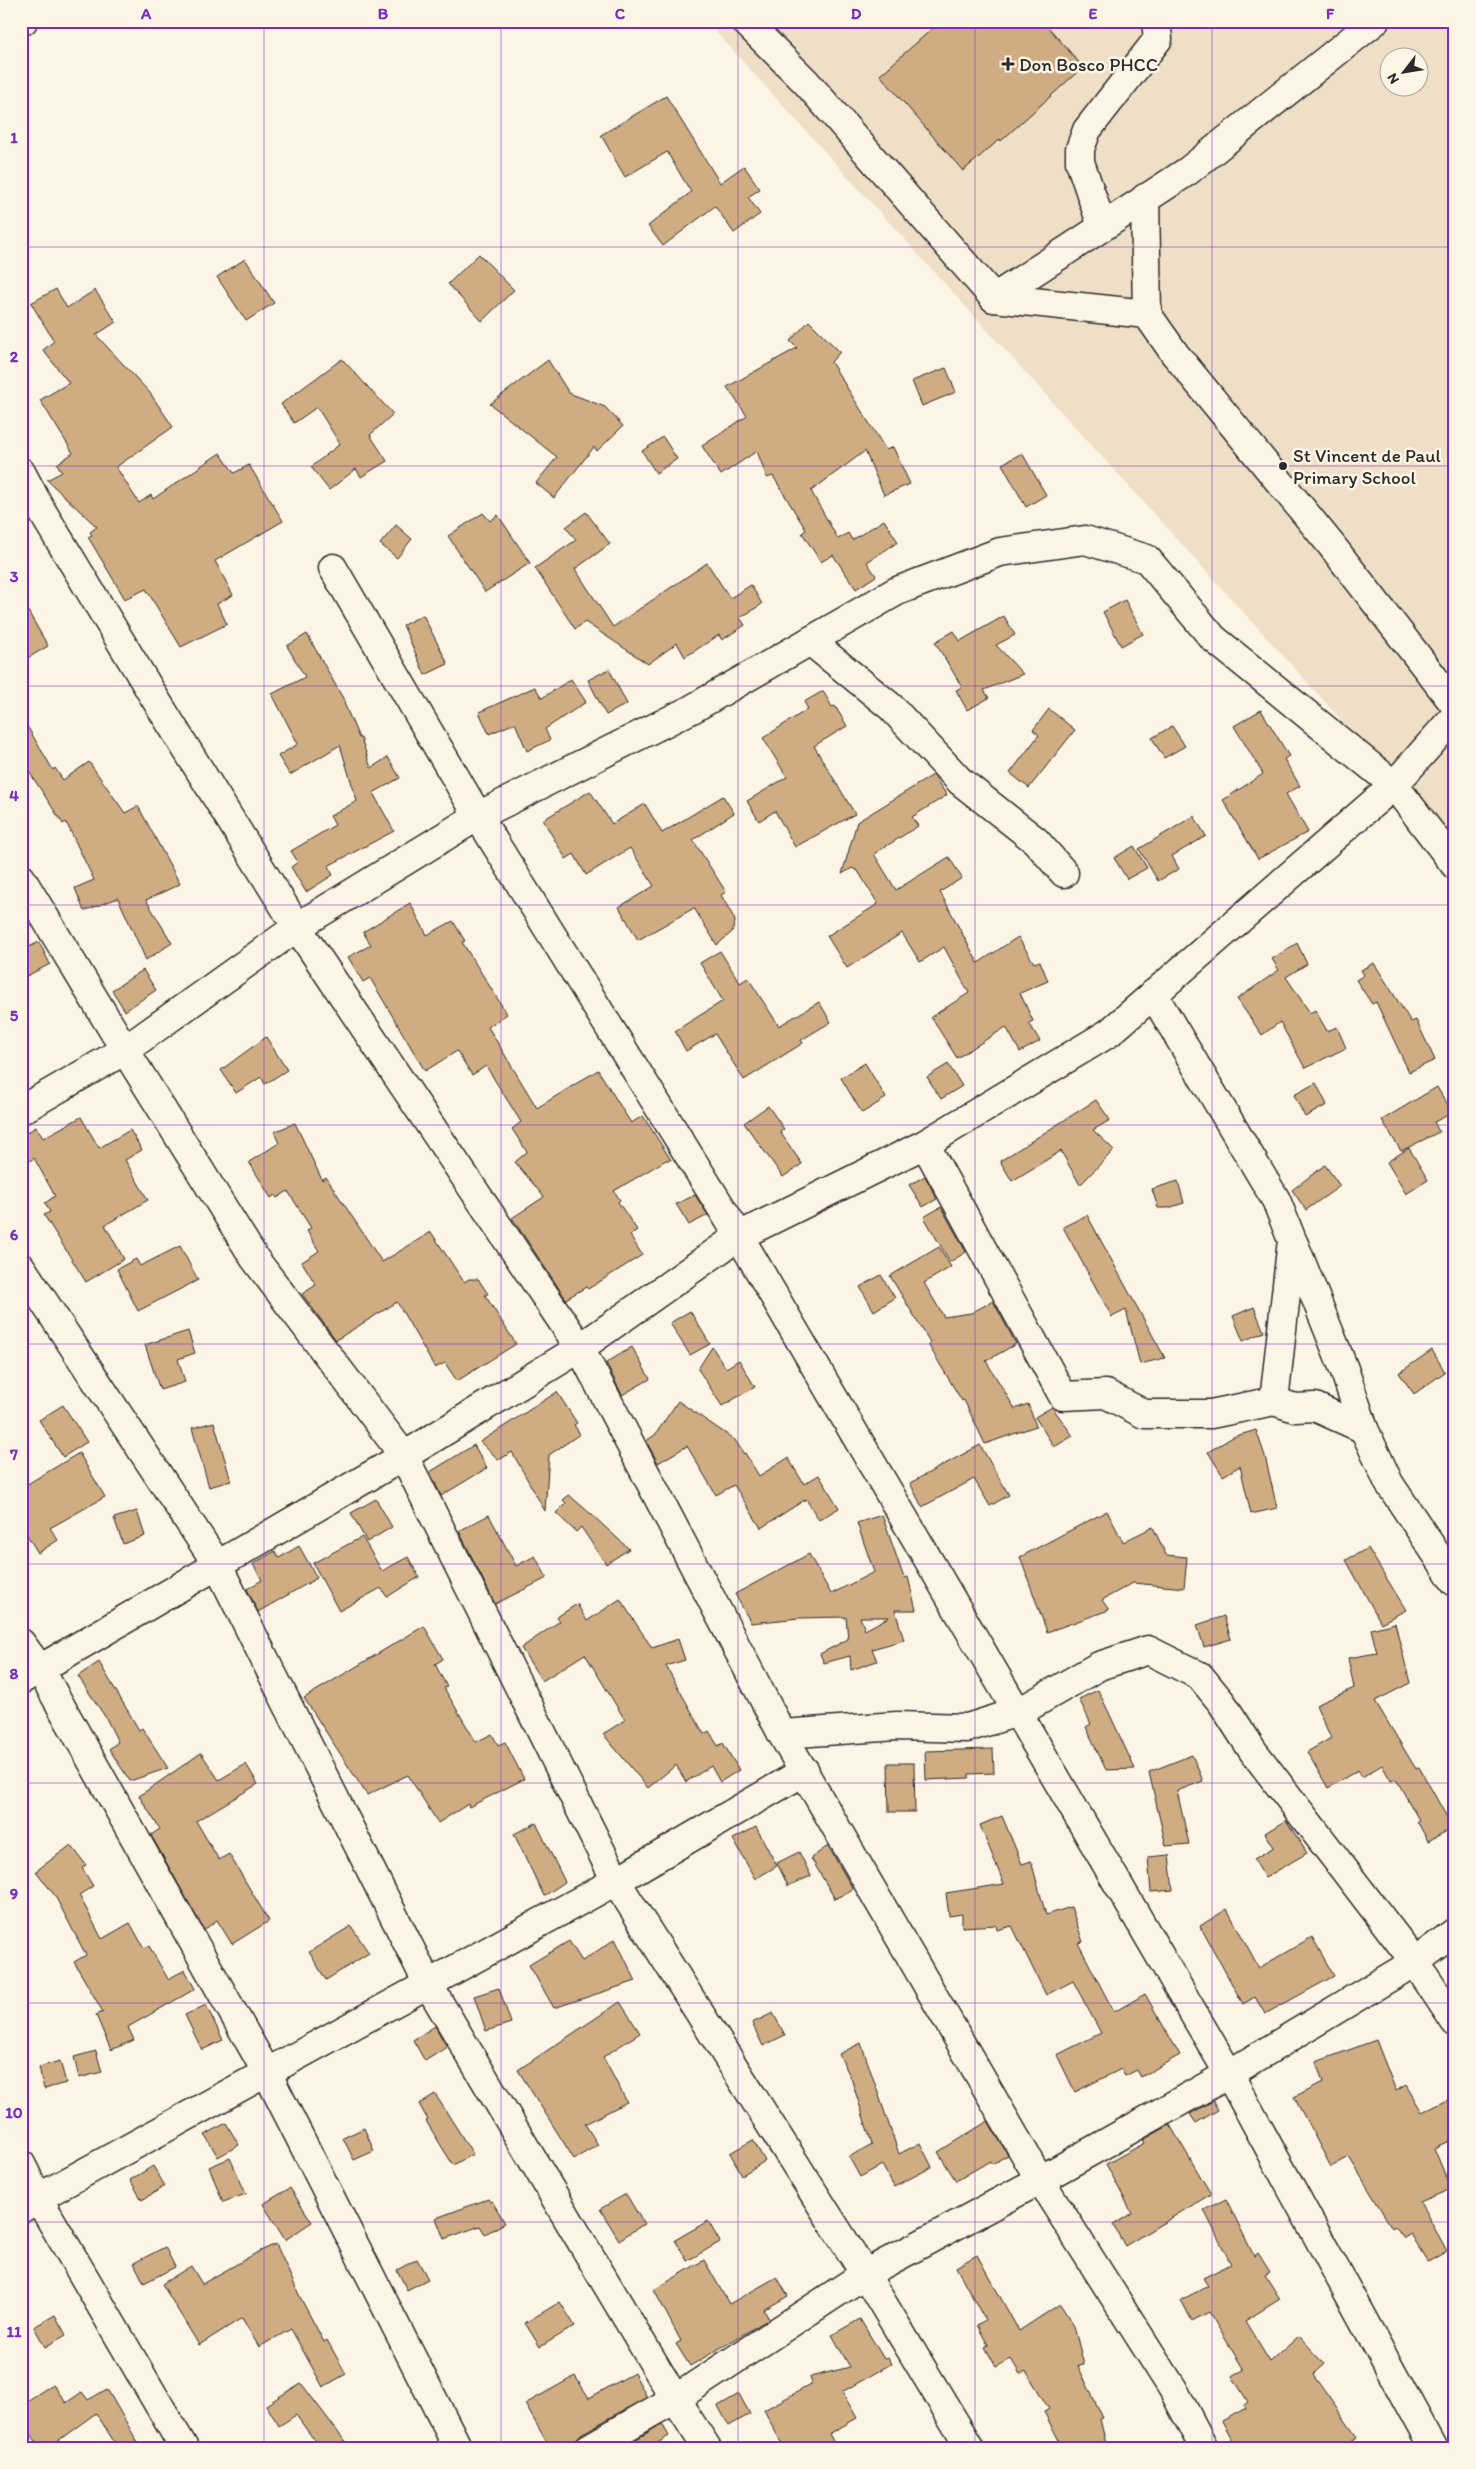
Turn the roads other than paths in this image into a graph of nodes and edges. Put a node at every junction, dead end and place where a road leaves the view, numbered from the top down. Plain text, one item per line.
1 (745, 21) edge
2 (1156, 21) edge
3 (1375, 21) edge
4 (1145, 198) junction
5 (1102, 226) junction
6 (994, 298) junction
7 (1147, 314) junction
8 (21, 472) edge
9 (334, 568) dead end
10 (810, 642) junction
11 (1455, 704) edge
12 (1455, 716) edge
13 (1394, 785) junction
14 (478, 816) junction
15 (1455, 865) edge
16 (1064, 872) dead end
17 (21, 878) edge
18 (297, 927) junction
19 (1153, 994) junction
20 (125, 1050) junction
21 (21, 1110) edge
22 (925, 1144) junction
23 (739, 1236) junction
24 (1292, 1240) junction
25 (21, 1267) edge
26 (580, 1348) junction
27 (1274, 1401) junction
28 (1364, 1430) junction
29 (404, 1456) junction
30 (217, 1564) junction
31 (1455, 1582) edge
32 (21, 1643) edge
33 (30, 1675) edge
34 (782, 1734) junction
35 (804, 1771) junction
36 (616, 1881) junction
37 (1455, 1932) edge
38 (1415, 1962) junction
39 (428, 1984) junction
40 (1455, 2022) edge
41 (267, 2073) junction
42 (1229, 2074) junction
43 (21, 2164) edge
44 (1040, 2180) junction
45 (30, 2203) edge
46 (865, 2274) junction
47 (674, 2399) junction
48 (184, 2448) edge
49 (458, 2448) edge
50 (589, 2448) edge
51 (707, 2448) edge
52 (970, 2448) edge
53 (1204, 2448) edge
54 (1433, 2448) edge

1 - 6 street
2 - 5 street
3 - 4 street
4 - 5 street
4 - 7 street
5 - 6 street
6 - 7 street
7 - 11 street
8 - 18 street
9 - 14 street
10 - 13 street
10 - 14 street
10 - 16 street
12 - 13 street
13 - 15 street
13 - 19 street
14 - 18 street
14 - 23 street
17 - 20 street
18 - 20 street
18 - 26 street
19 - 22 street
19 - 24 street
20 - 21 street
20 - 29 street
22 - 23 street
22 - 27 street
23 - 26 street
23 - 42 street
24 - 27 street
24 - 28 street
25 - 30 street
26 - 29 street
26 - 34 street
27 - 28 street
28 - 31 street
29 - 30 street
29 - 36 street
30 - 33 street
30 - 39 street
32 - 33 street
33 - 41 street
34 - 35 street
34 - 38 street
35 - 36 street
35 - 44 street
36 - 39 street
36 - 46 street
37 - 38 street
38 - 40 street
38 - 42 street
39 - 41 street
39 - 47 street
41 - 45 street
41 - 49 street
42 - 44 street
42 - 54 street
43 - 45 street
44 - 46 street
44 - 53 street
45 - 48 street
46 - 47 street
46 - 52 street
47 - 50 street
47 - 51 street

